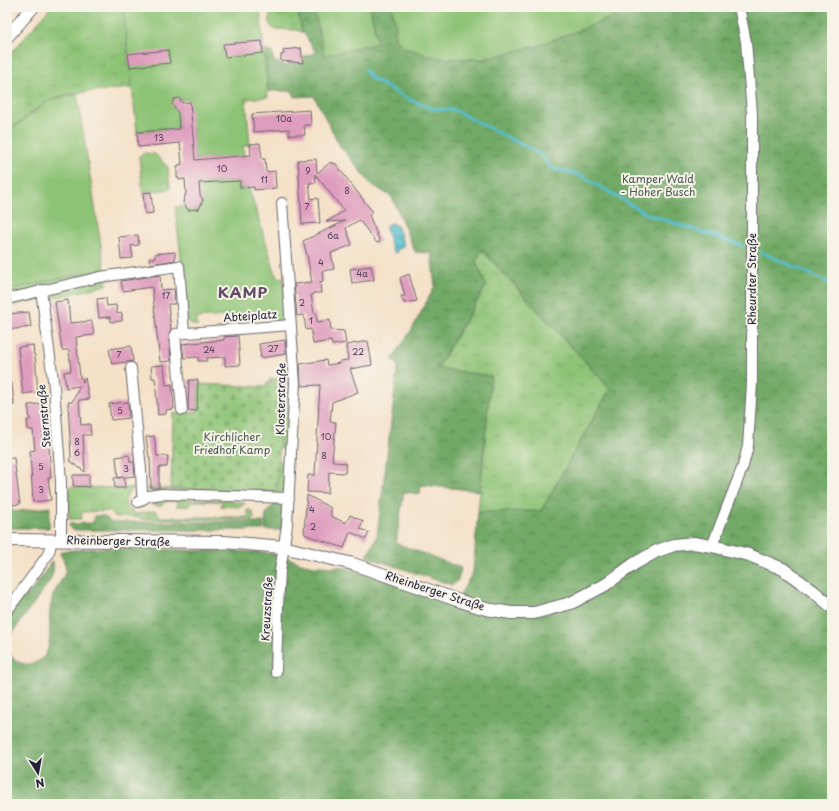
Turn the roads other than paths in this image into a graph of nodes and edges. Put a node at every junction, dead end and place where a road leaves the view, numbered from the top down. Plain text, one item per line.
1 (33, 7) edge
2 (739, 7) edge
3 (7, 37) edge
4 (282, 203) dead end
5 (41, 290) junction
6 (7, 299) edge
7 (291, 325) junction
8 (184, 333) junction
9 (131, 368) dead end
10 (182, 410) dead end
11 (288, 498) junction
12 (7, 540) edge
13 (56, 541) junction
14 (712, 546) junction
15 (283, 547) junction
16 (832, 607) edge
17 (7, 611) edge
18 (276, 672) dead end

1 - 3 main road
2 - 14 street, Rheurdter Straße
4 - 7 street, Abteiplatz
5 - 6 street
5 - 8 street
5 - 13 street, Sternstraße
7 - 8 street, Abteiplatz
7 - 11 street, Klosterstraße
8 - 10 street
9 - 11 street
11 - 15 street, Klosterstraße
12 - 13 main road, Rheinberger Straße
13 - 15 main road, Rheinberger Straße
13 - 17 street, Sternstraße
14 - 15 main road, Rheinberger Straße
14 - 16 main road, Rheinberger Straße
15 - 18 street, Kreuzstraße

